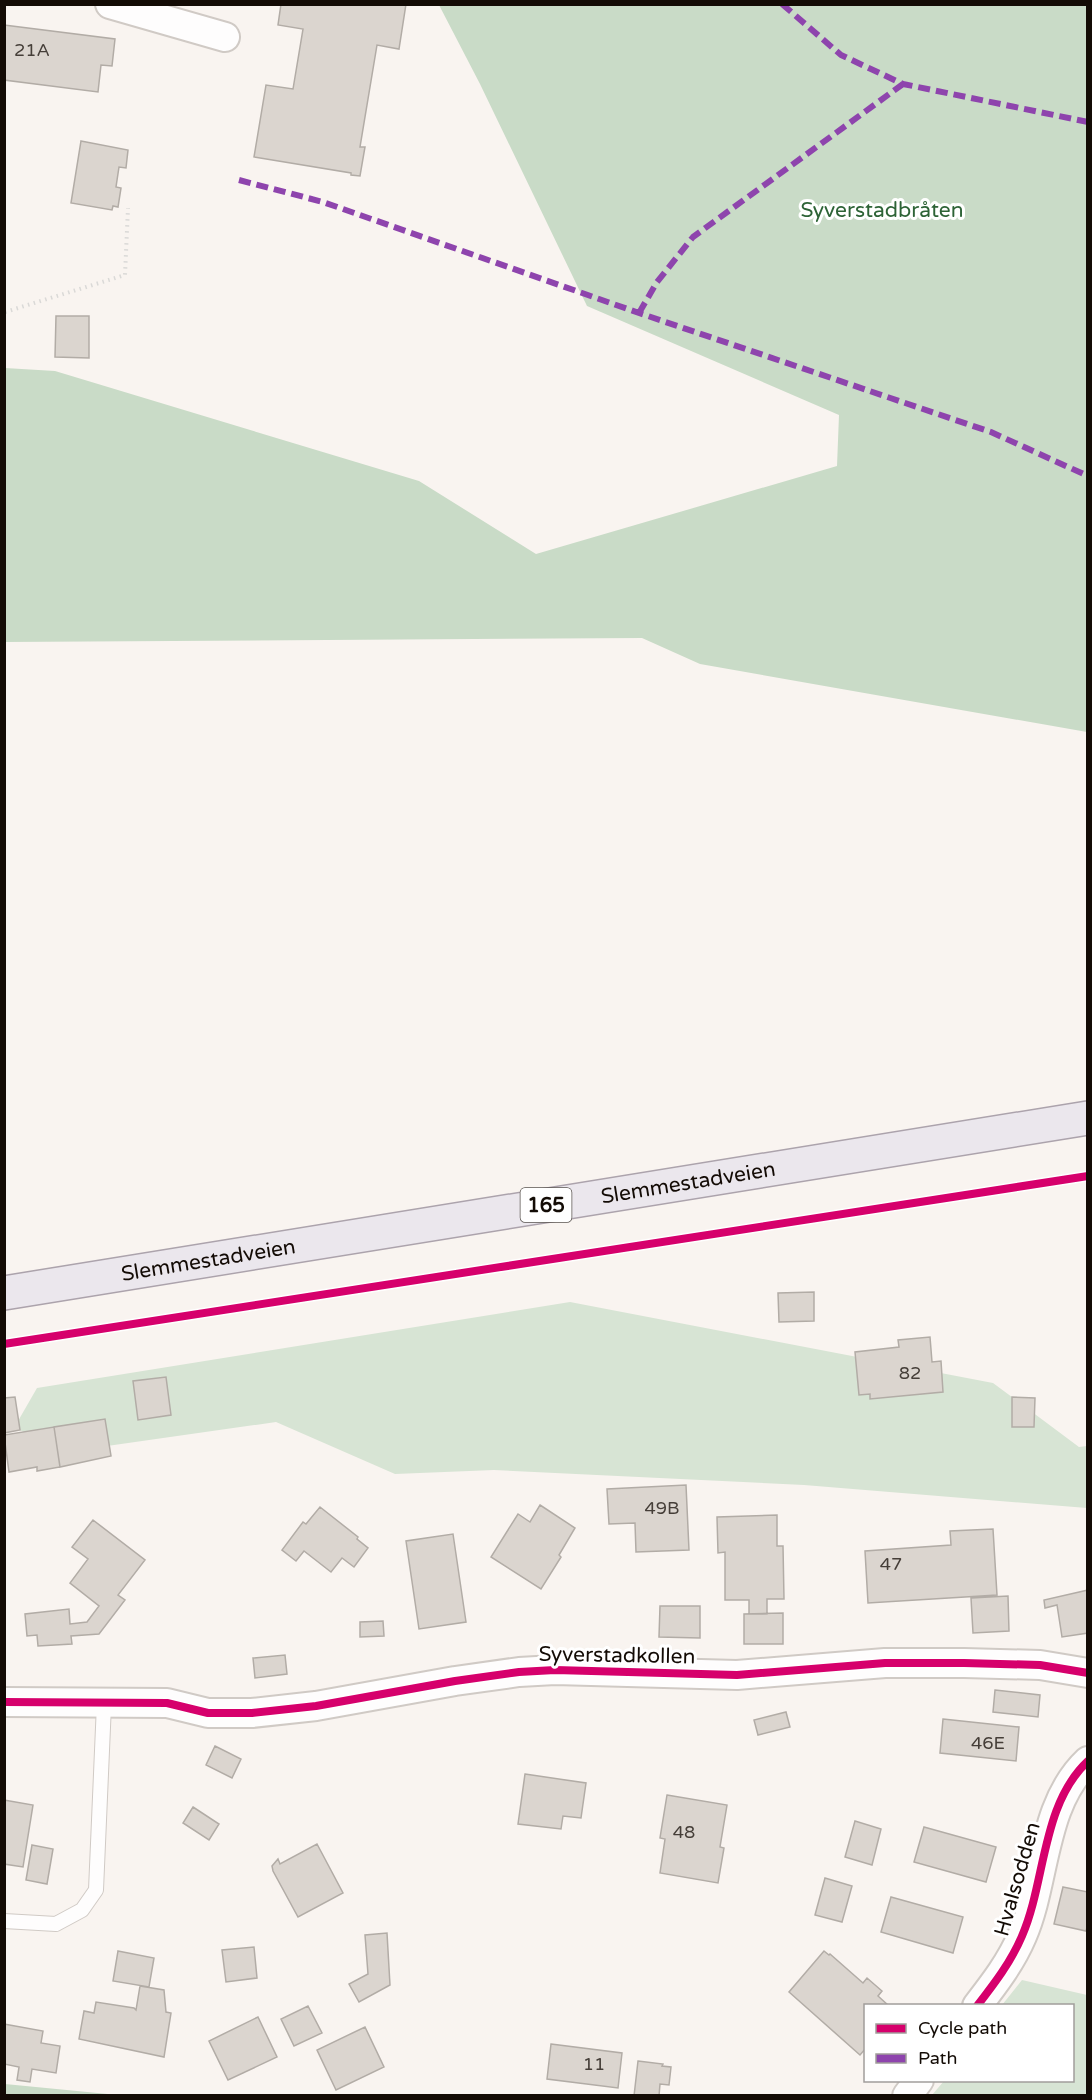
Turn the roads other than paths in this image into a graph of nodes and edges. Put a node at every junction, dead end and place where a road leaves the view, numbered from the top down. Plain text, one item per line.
1 (110, 4) edge
2 (225, 37) dead end
3 (1088, 1118) edge
4 (4, 1293) edge
5 (1088, 1673) edge
6 (4, 1702) edge
7 (104, 1704) junction
8 (1088, 1761) edge
9 (4, 1921) edge
10 (978, 2004) edge
11 (918, 2082) edge
12 (907, 2096) edge

1 - 2 street
3 - 4 main road, Slemmestadveien / 165
5 - 7 street, Syverstadkollen
6 - 7 street, Syverstadkollen
7 - 9 lane
8 - 10 street, Hvalsodden
11 - 12 street

